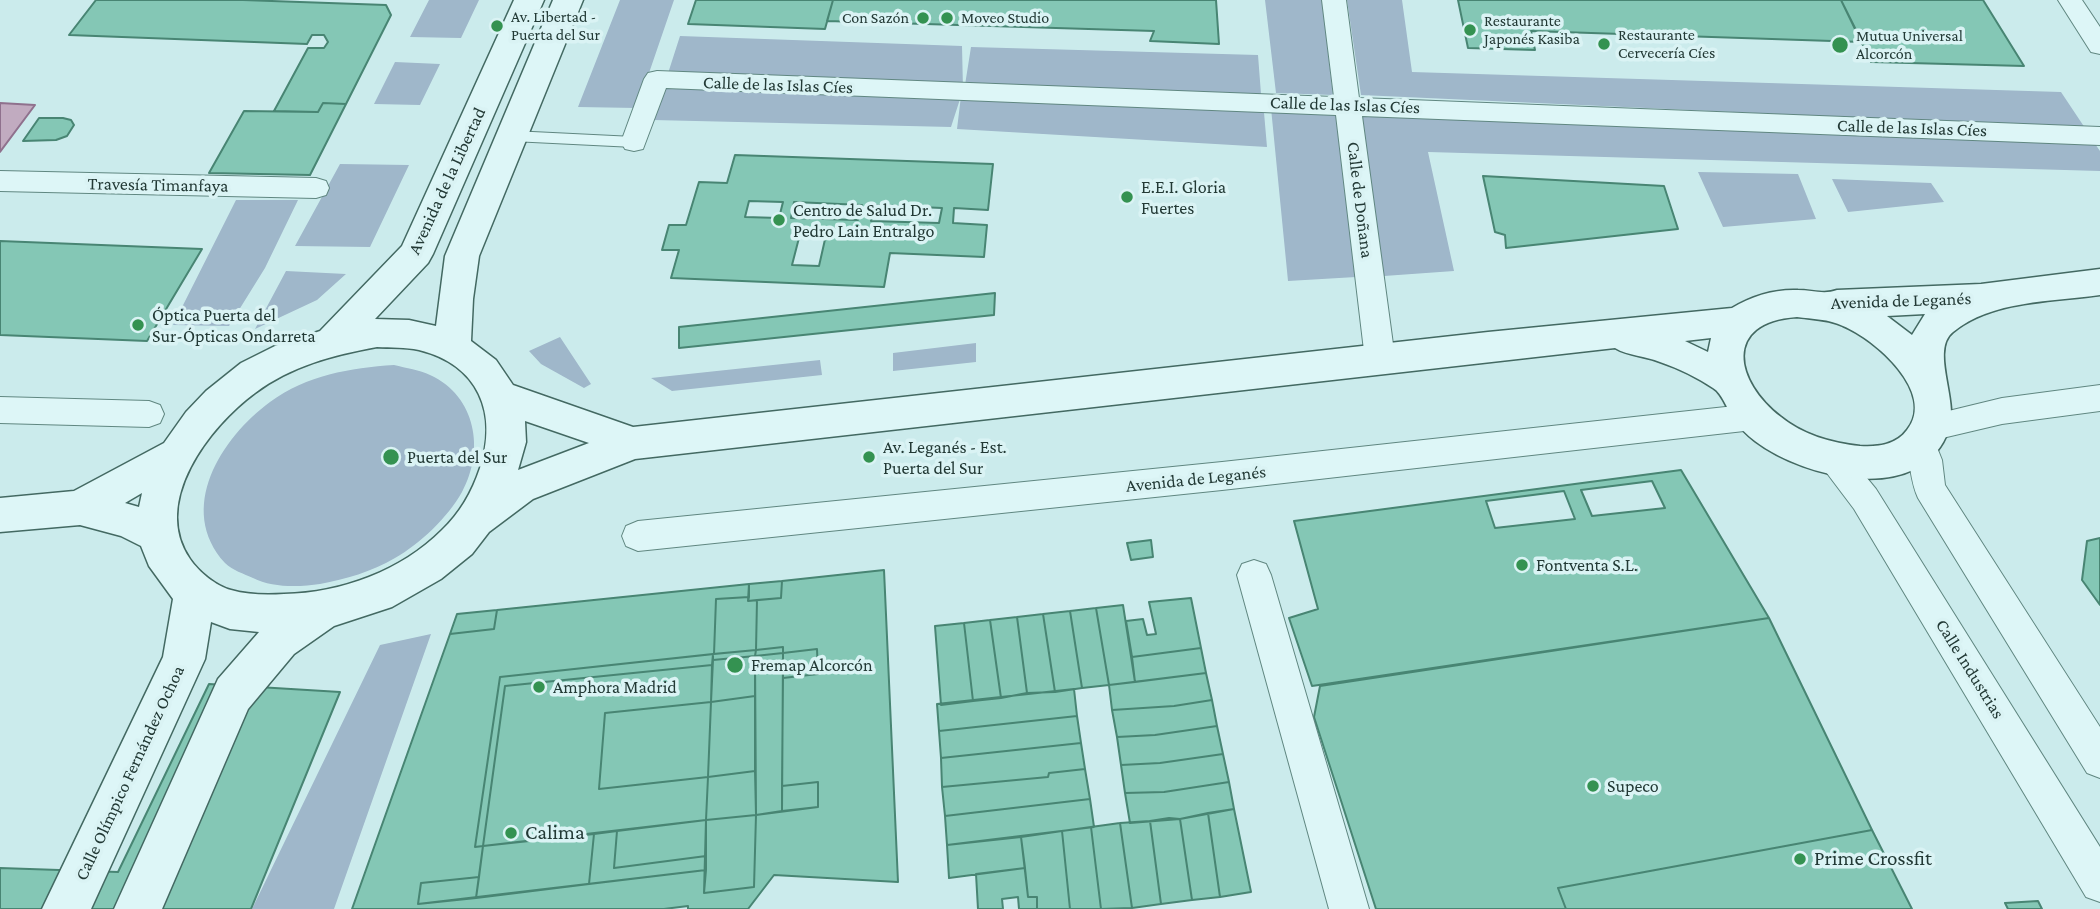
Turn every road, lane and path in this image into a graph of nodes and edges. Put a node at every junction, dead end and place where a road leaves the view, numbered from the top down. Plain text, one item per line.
1 (529, 0) edge
2 (568, 0) edge
3 (1334, 0) edge
4 (2070, 0) edge
5 (2100, 46) edge
6 (1348, 105) junction
7 (512, 136) junction
8 (2100, 136) edge
9 (634, 142) joint
10 (0, 181) edge
11 (316, 188) dead end
12 (2100, 282) edge
13 (1981, 298) junction
14 (1821, 304) junction
15 (1738, 321) junction
16 (1615, 335) junction
17 (333, 340) junction
18 (453, 346) junction
19 (1380, 359) junction
20 (1728, 378) junction
21 (1930, 386) junction
22 (502, 397) junction
23 (2100, 398) edge
24 (0, 410) edge
25 (149, 414) dead end
26 (1754, 417) junction
27 (1926, 436) junction
28 (633, 443) junction
29 (174, 456) junction
30 (1833, 460) junction
31 (80, 508) junction
32 (10, 517) edge
33 (472, 522) junction
34 (159, 535) junction
35 (638, 536) dead end
36 (1254, 575) dead end
37 (195, 594) junction
38 (319, 613) junction
39 (2100, 760) edge
40 (2100, 883) edge
41 (66, 909) edge
42 (138, 909) edge
43 (1349, 909) edge

1 - 17 street, Avenida de la Libertad
2 - 7 street
3 - 6 street, Calle de Doñana
4 - 5 street
6 - 8 street, Calle de las Islas Cíes
6 - 9 street, Calle de las Islas Cíes
6 - 19 street, Calle de Doñana
7 - 9 lane
7 - 18 street
10 - 11 street, Travesía Timanfaya
12 - 13 street, Avenida de Leganés
13 - 14 street, Avenida de Leganés
13 - 21 street, Avenida de Leganés
14 - 15 street
14 - 21 street
15 - 16 street
15 - 20 street
16 - 19 street
16 - 20 street
17 - 18 street
17 - 29 street
18 - 22 street
19 - 28 street
20 - 26 street
21 - 27 street
22 - 28 street
22 - 33 street
23 - 27 street
24 - 25 street
26 - 30 street
26 - 35 street, Avenida de Leganés
27 - 30 street
27 - 39 street
28 - 33 street
29 - 31 street
29 - 34 street
30 - 40 street, Calle Industrias
31 - 32 street
31 - 34 street
33 - 38 street
34 - 37 street
36 - 43 street
37 - 38 street
37 - 41 street, Calle Olímpico Fernández Ochoa
38 - 42 street

